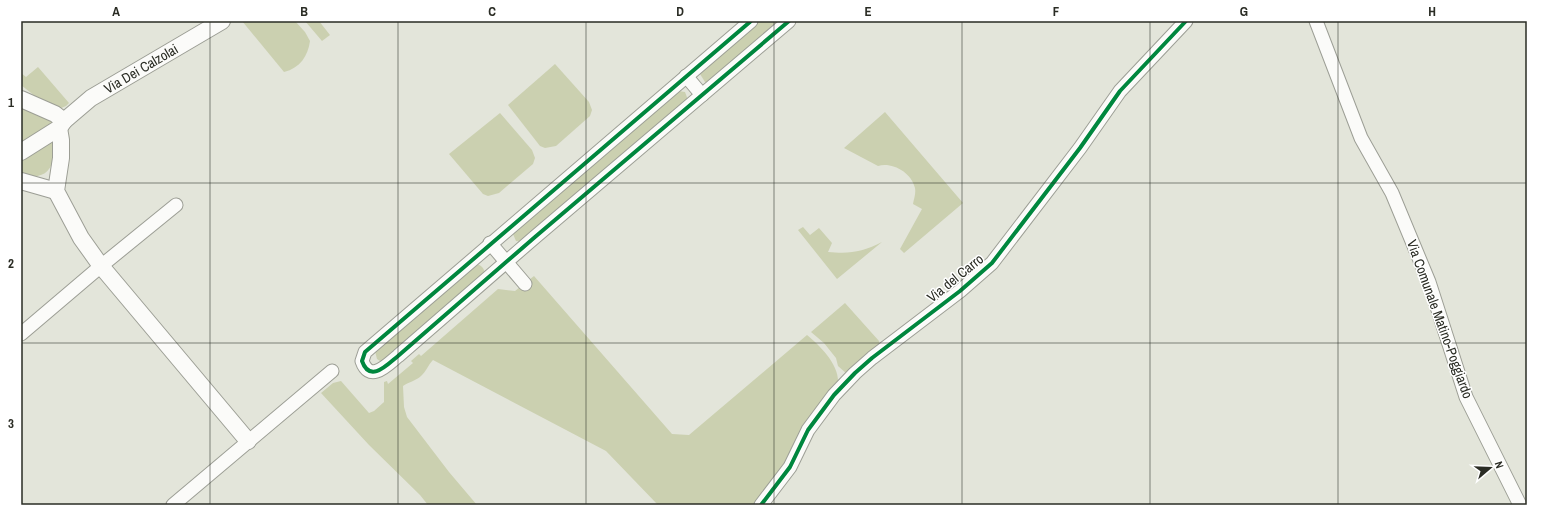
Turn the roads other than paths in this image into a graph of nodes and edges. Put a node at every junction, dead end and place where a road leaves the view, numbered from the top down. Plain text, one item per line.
1 (222, 21) edge
2 (751, 21) edge
3 (789, 21) edge
4 (1186, 21) edge
5 (1316, 21) edge
6 (686, 76) junction
7 (702, 95) junction
8 (21, 99) edge
9 (62, 124) junction
10 (21, 152) edge
11 (21, 181) edge
12 (56, 191) junction
13 (176, 205) dead end
14 (490, 243) junction
15 (507, 263) junction
16 (101, 266) junction
17 (525, 284) dead end
18 (21, 334) edge
19 (332, 371) dead end
20 (248, 441) junction
21 (173, 505) edge
22 (761, 505) edge
23 (1520, 505) edge

1 - 9 street, Via Dei Calzolai
2 - 6 street
3 - 7 street
4 - 22 street, Via del Carro
5 - 23 street, Via Comunale Matino-Poggiardo
6 - 7 street
6 - 14 street
7 - 15 street
8 - 9 street
9 - 10 street, Via Dei Calzolai
9 - 12 street
11 - 12 street
12 - 16 street
13 - 16 street
14 - 15 street
14 - 15 street
15 - 17 street
16 - 18 street
16 - 20 street
19 - 20 street
20 - 21 street

